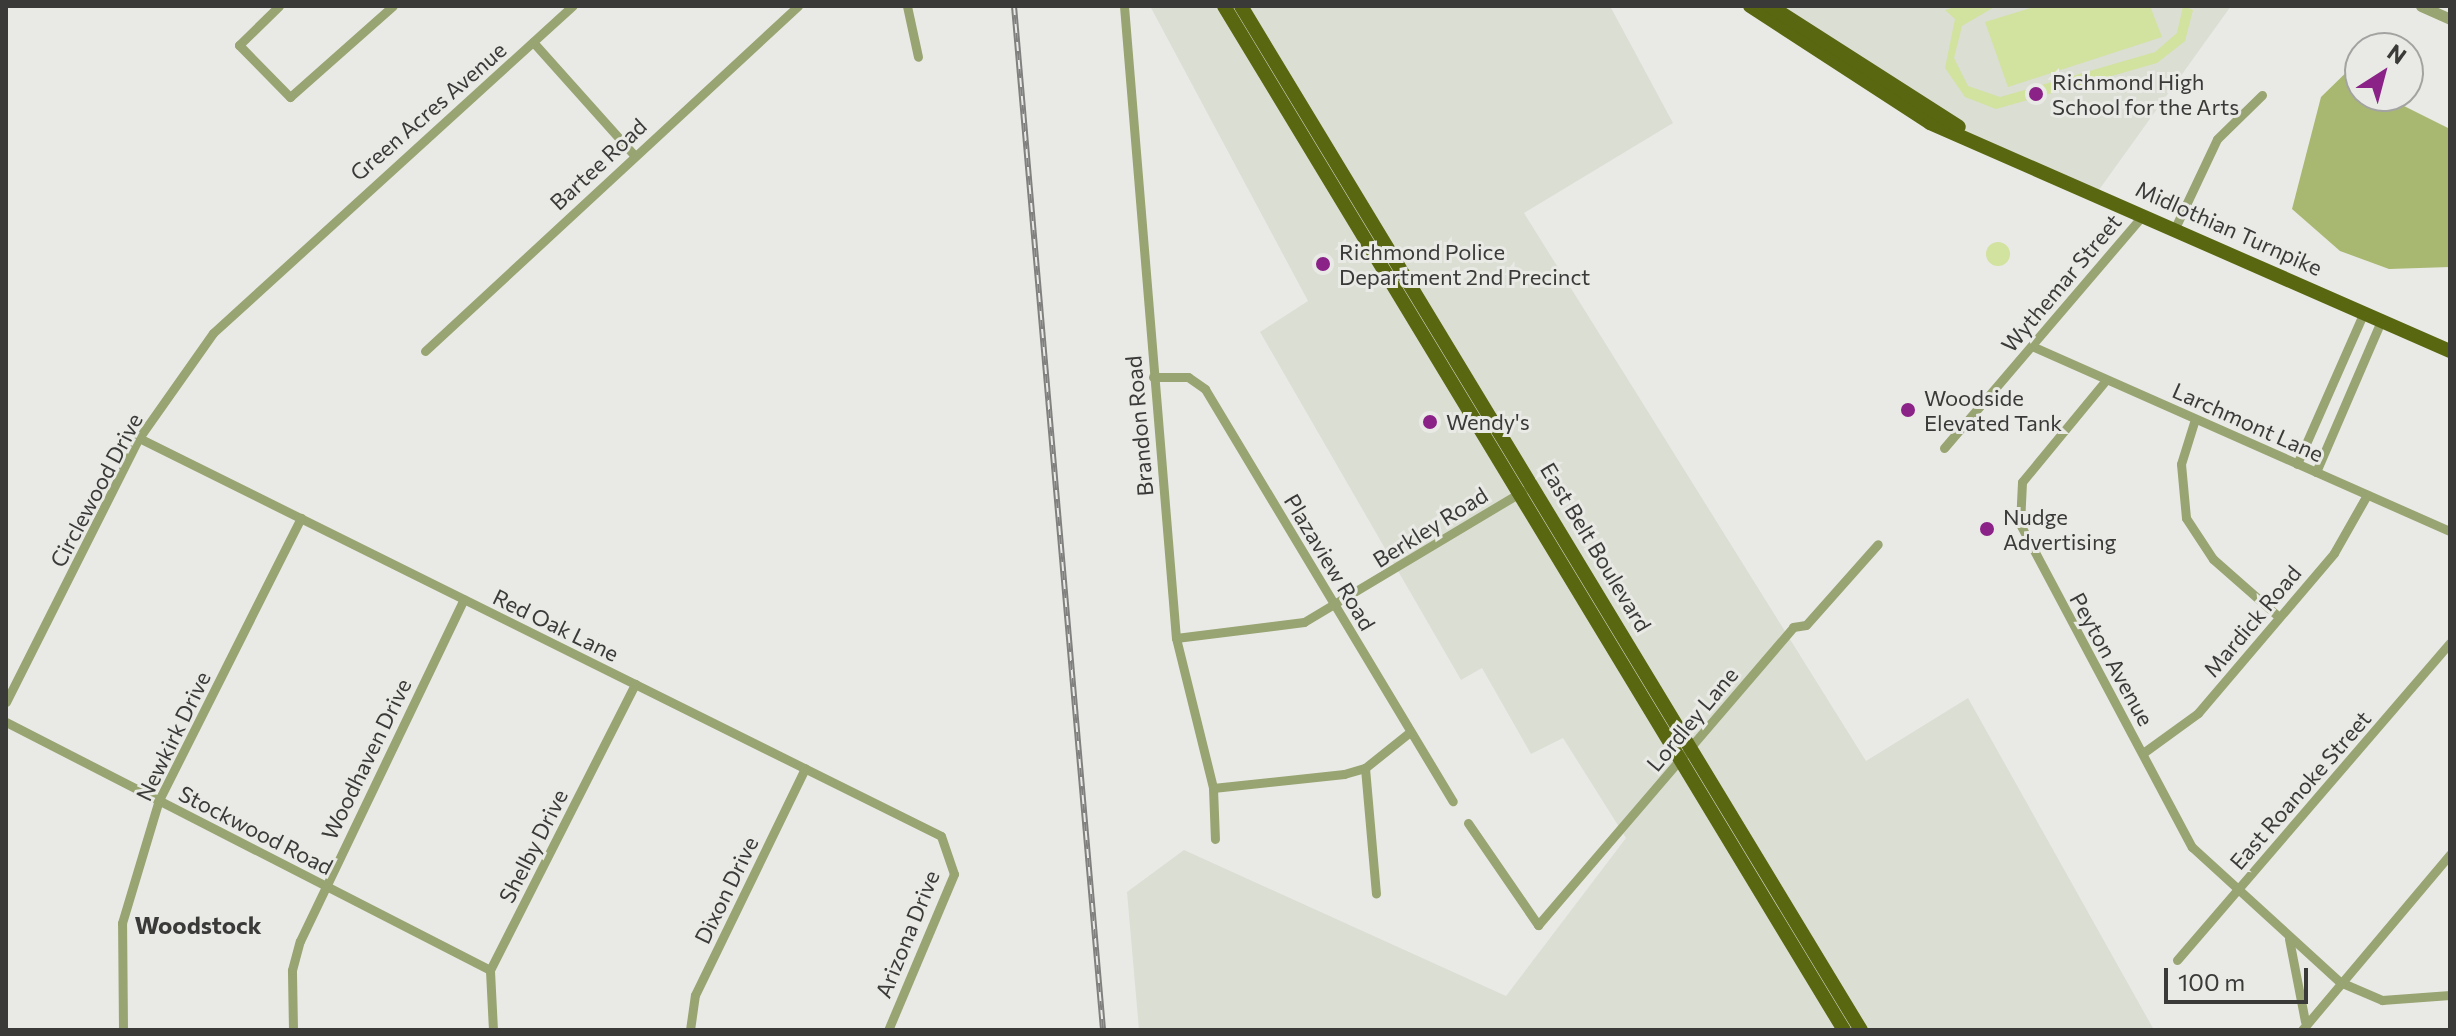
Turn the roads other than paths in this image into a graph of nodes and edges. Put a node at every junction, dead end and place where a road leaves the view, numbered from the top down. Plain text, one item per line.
1 (279, 6) edge
2 (393, 6) edge
3 (572, 6) edge
4 (798, 6) edge
5 (907, 6) edge
6 (1124, 6) edge
7 (1224, 6) edge
8 (1241, 6) edge
9 (1750, 6) edge
10 (1770, 6) edge
11 (2421, 6) edge
12 (2450, 19) edge
13 (533, 42) junction
14 (918, 57) dead end
15 (2262, 95) dead end
16 (1990, 147) junction
17 (634, 155) junction
18 (343, 210) joint
19 (2143, 215) junction
20 (2175, 228) junction
21 (2364, 312) junction
22 (2382, 319) junction
23 (2032, 346) junction
24 (425, 351) dead end
25 (2450, 351) edge
26 (1153, 377) junction
27 (2106, 380) junction
28 (2195, 419) junction
29 (139, 438) junction
30 (1944, 448) dead end
31 (2297, 464) junction
32 (2316, 472) junction
33 (1526, 489) junction
34 (2367, 495) junction
35 (301, 518) junction
36 (2450, 531) edge
37 (1878, 544) dead end
38 (464, 599) junction
39 (1335, 607) junction
40 (2279, 617) junction
41 (1176, 638) junction
42 (2450, 643) edge
43 (635, 684) junction
44 (6, 702) edge
45 (6, 722) edge
46 (1410, 732) junction
47 (1692, 745) junction
48 (2143, 753) junction
49 (1681, 759) junction
50 (805, 768) junction
51 (1365, 768) junction
52 (1213, 788) junction
53 (159, 800) junction
54 (1453, 801) dead end
55 (1468, 823) dead end
56 (1215, 839) dead end
57 (951, 851) joint
58 (2450, 854) edge
59 (325, 885) junction
60 (1376, 894) dead end
61 (2235, 894) junction
62 (2289, 939) junction
63 (2177, 960) dead end
64 (490, 970) junction
65 (2340, 982) junction
66 (2450, 995) edge
67 (2303, 1026) edge
68 (123, 1030) edge
69 (293, 1030) edge
70 (493, 1030) edge
71 (690, 1030) edge
72 (888, 1030) edge
73 (1844, 1030) edge
74 (1861, 1030) edge

1 - 2 street
3 - 13 street, Green Acres Avenue
4 - 17 street, Bartee Road
5 - 14 street
6 - 26 street, Brandon Road
7 - 33 main road, East Belt Boulevard
8 - 33 main road, East Belt Boulevard
9 - 16 main road, Midlothian Turnpike
10 - 16 main road, Midlothian Turnpike
11 - 12 street
13 - 17 street
13 - 18 street, Green Acres Avenue
15 - 20 street
16 - 19 main road, Midlothian Turnpike
17 - 24 street, Bartee Road
18 - 29 street, Circlewood Drive
19 - 20 main road, Midlothian Turnpike
19 - 23 street, Wythemar Street
20 - 21 main road, Midlothian Turnpike
21 - 22 main road, Midlothian Turnpike
21 - 31 street
22 - 25 main road, Midlothian Turnpike
22 - 32 street
23 - 27 street, Larchmont Lane
23 - 30 street, Wythemar Street
26 - 39 street, Plazaview Road
26 - 41 street, Brandon Road
27 - 28 street, Larchmont Lane
27 - 48 street, Peyton Avenue
28 - 31 street, Larchmont Lane
28 - 40 street
29 - 35 street, Red Oak Lane
29 - 44 street, Circlewood Drive
31 - 32 street, Larchmont Lane
32 - 34 street, Larchmont Lane
33 - 39 street, Berkley Road
33 - 47 main road, East Belt Boulevard
33 - 49 main road, East Belt Boulevard
34 - 36 street, Larchmont Lane
34 - 40 street, Mardick Road
35 - 38 street, Red Oak Lane
35 - 53 street, Newkirk Drive
37 - 47 street, Lordley Lane
38 - 43 street, Red Oak Lane
38 - 59 street, Woodhaven Drive
39 - 41 street, Berkley Road
39 - 46 street, Plazaview Road
40 - 48 street, Mardick Road
41 - 52 street, Brandon Road
42 - 61 street, East Roanoke Street
43 - 50 street, Red Oak Lane
43 - 64 street, Shelby Drive
45 - 53 street, Stockwood Road
46 - 51 street
46 - 54 street, Plazaview Road
47 - 49 street, Lordley Lane
47 - 74 main road, East Belt Boulevard
48 - 61 street, Peyton Avenue
49 - 55 street, Lordley Lane
49 - 73 main road, East Belt Boulevard
50 - 57 street, Red Oak Lane
50 - 71 street, Dixon Drive
51 - 52 street
51 - 60 street
52 - 56 street, Brandon Road
53 - 59 street, Stockwood Road
53 - 68 street, Newkirk Drive
57 - 72 street, Arizona Drive
58 - 65 street
59 - 64 street, Stockwood Road
59 - 69 street, Woodhaven Drive
61 - 62 street, Peyton Avenue
61 - 63 street, East Roanoke Street
62 - 65 street, Peyton Avenue
62 - 67 street
64 - 70 street, Shelby Drive
65 - 66 street, Peyton Avenue
65 - 67 street

